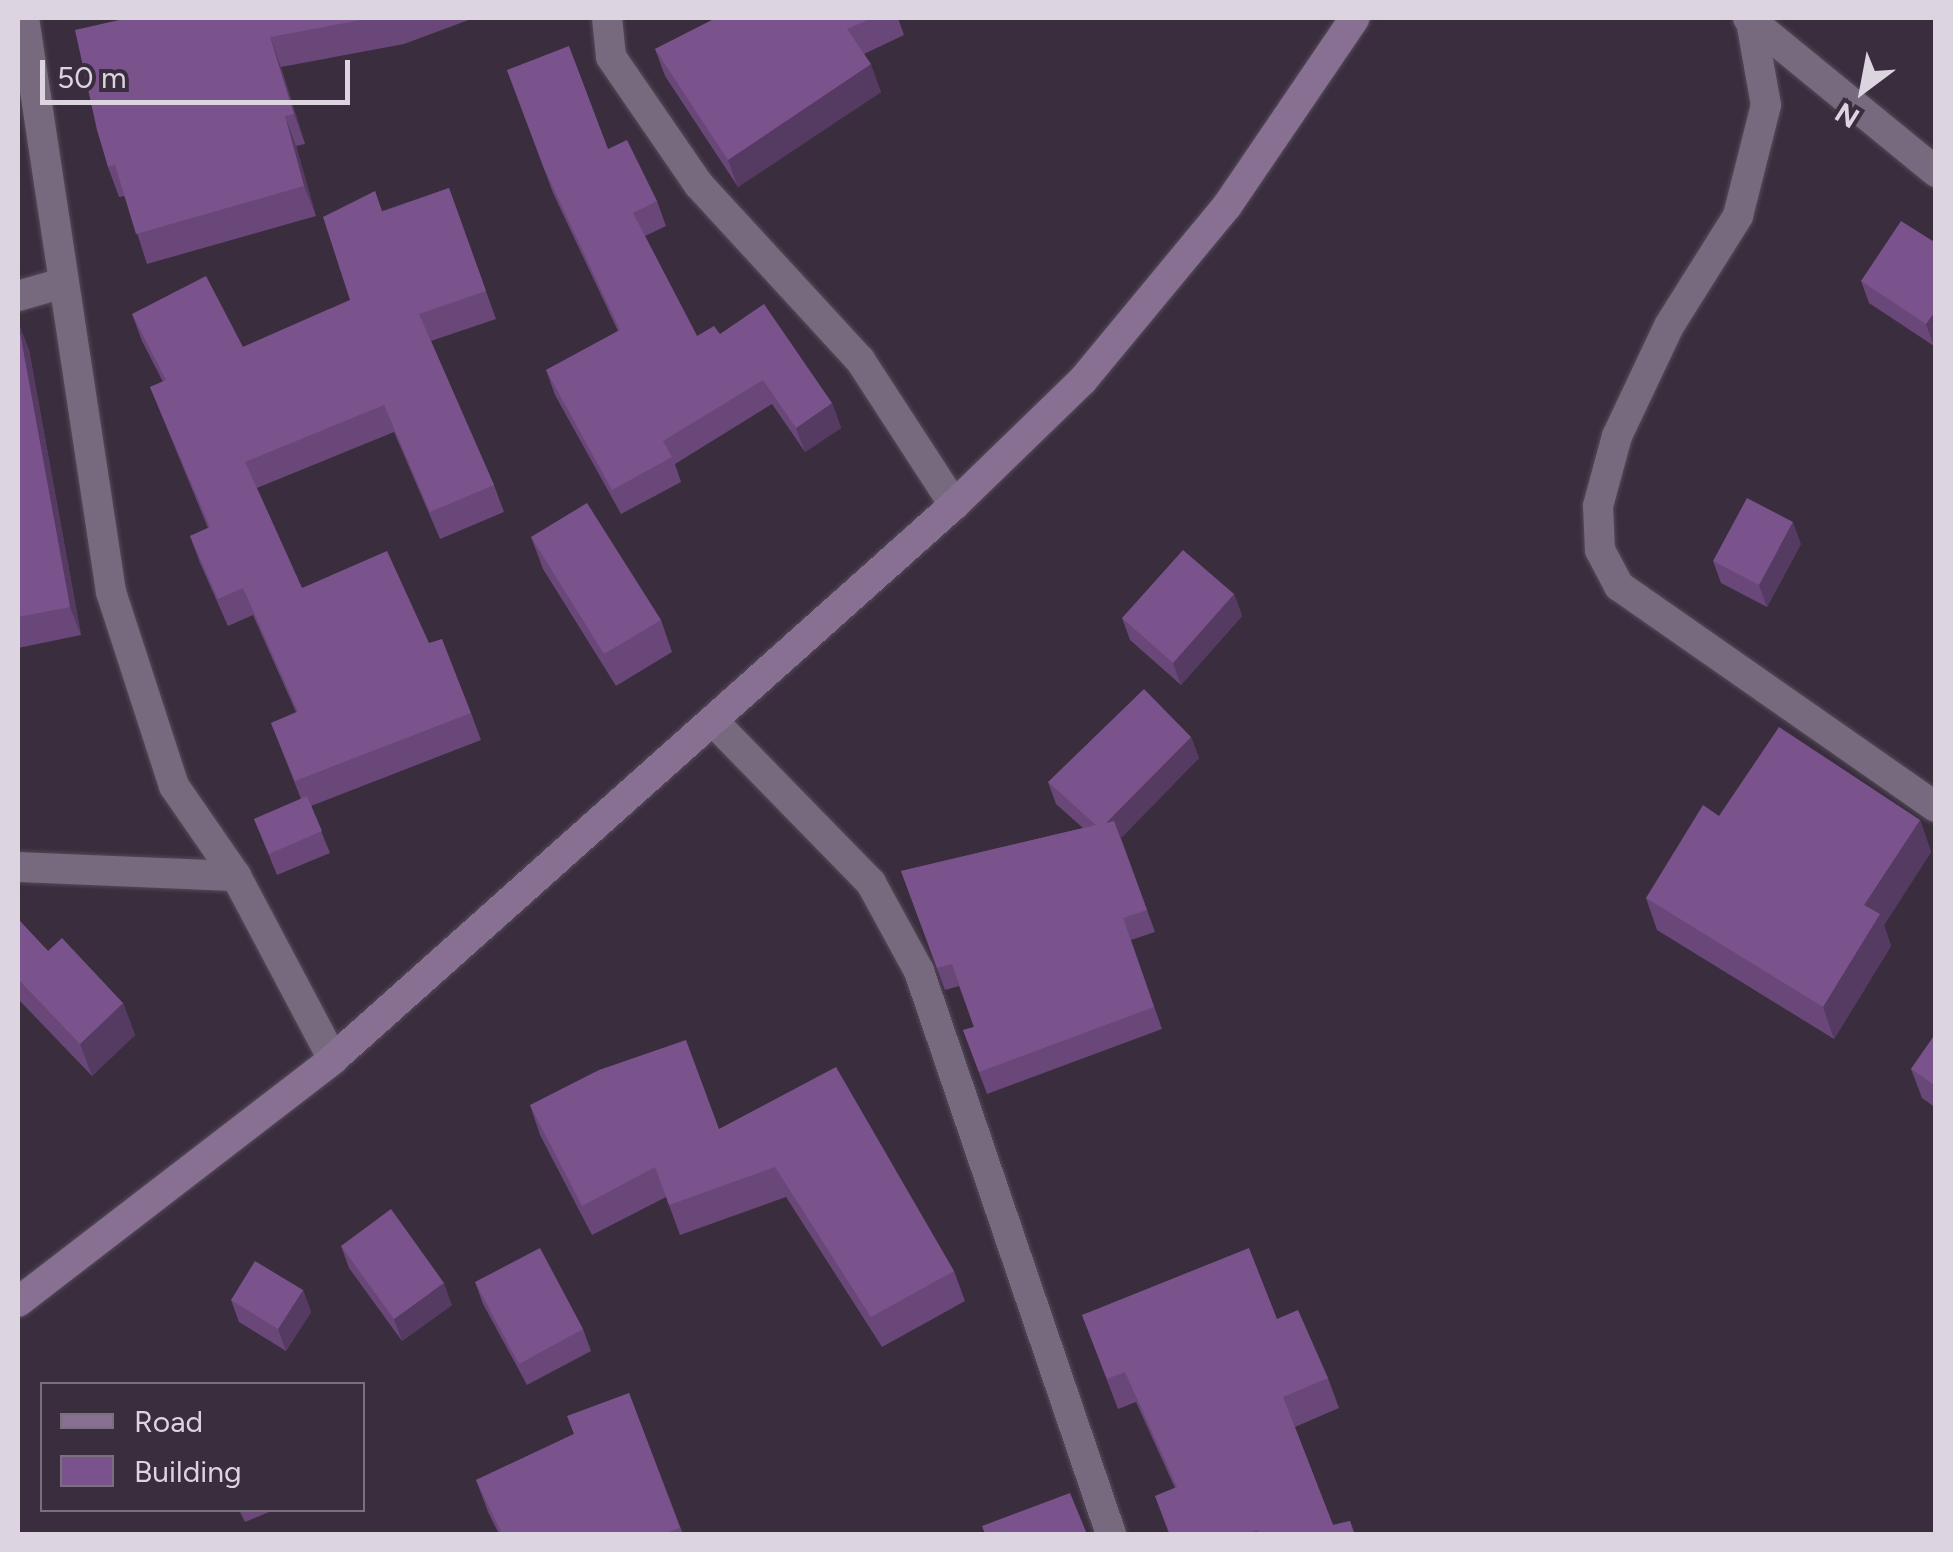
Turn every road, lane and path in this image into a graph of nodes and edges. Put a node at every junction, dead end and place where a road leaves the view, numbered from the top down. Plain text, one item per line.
1 (24, 18) edge
2 (607, 18) edge
3 (1355, 18) edge
4 (1749, 19) edge
5 (1936, 172) edge
6 (62, 283) junction
7 (18, 296) edge
8 (954, 505) junction
9 (714, 720) junction
10 (1936, 807) edge
11 (18, 866) edge
12 (236, 876) junction
13 (333, 1059) junction
14 (18, 1302) edge
15 (1111, 1534) edge

1 - 6 street
2 - 8 street
3 - 8 street
4 - 5 street
4 - 10 street
6 - 7 street
6 - 12 street
8 - 9 street
9 - 13 street
9 - 15 street
11 - 12 street
12 - 13 street
13 - 14 street

